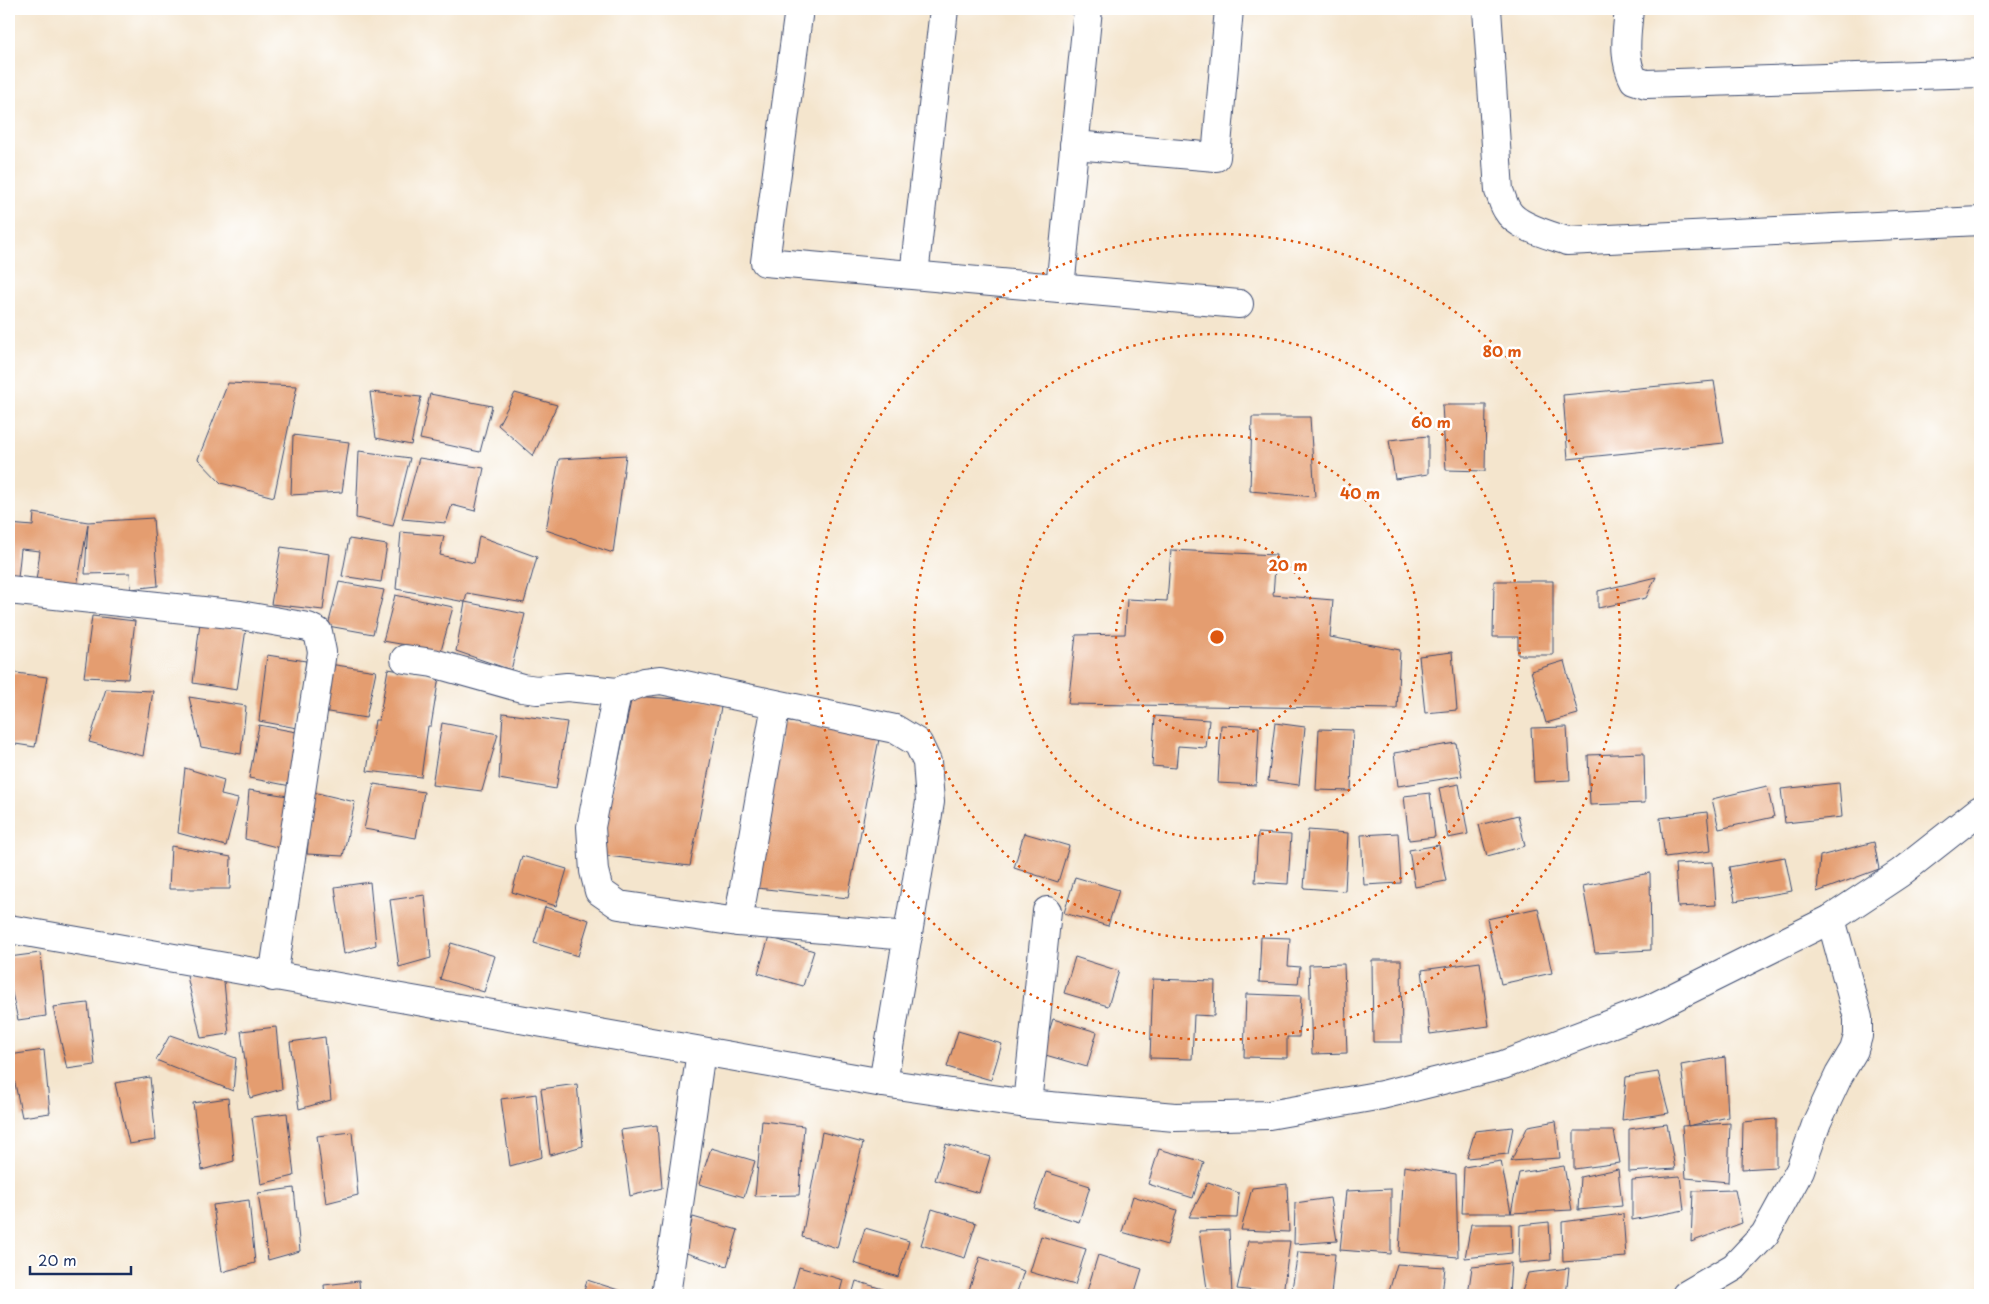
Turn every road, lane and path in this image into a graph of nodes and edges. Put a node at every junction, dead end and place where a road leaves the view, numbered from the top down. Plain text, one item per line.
1 (799, 9) edge
2 (944, 9) edge
3 (1088, 9) edge
4 (1229, 9) edge
5 (1487, 9) edge
6 (1629, 9) edge
7 (1980, 73) edge
8 (1074, 145) junction
9 (1980, 222) edge
10 (914, 275) junction
11 (1060, 288) junction
12 (1239, 304) dead end
13 (9, 590) edge
14 (405, 659) dead end
15 (617, 692) junction
16 (776, 704) junction
17 (1980, 810) edge
18 (1047, 911) dead end
19 (1830, 919) junction
20 (738, 922) junction
21 (9, 929) edge
22 (908, 936) junction
23 (273, 977) junction
24 (701, 1051) junction
25 (883, 1083) junction
26 (1027, 1104) junction
27 (666, 1295) edge
28 (1686, 1295) edge

1 - 10 street
2 - 10 street
3 - 8 street
4 - 8 street
5 - 9 street
6 - 7 street
8 - 11 street
10 - 11 street
11 - 12 street
13 - 23 street
14 - 15 street
15 - 16 street
15 - 20 street
16 - 20 street
16 - 22 street
17 - 19 street
18 - 26 street
19 - 26 street
19 - 28 street
20 - 22 street
21 - 23 street
22 - 25 street
23 - 24 street
24 - 25 street
24 - 27 street
25 - 26 street

